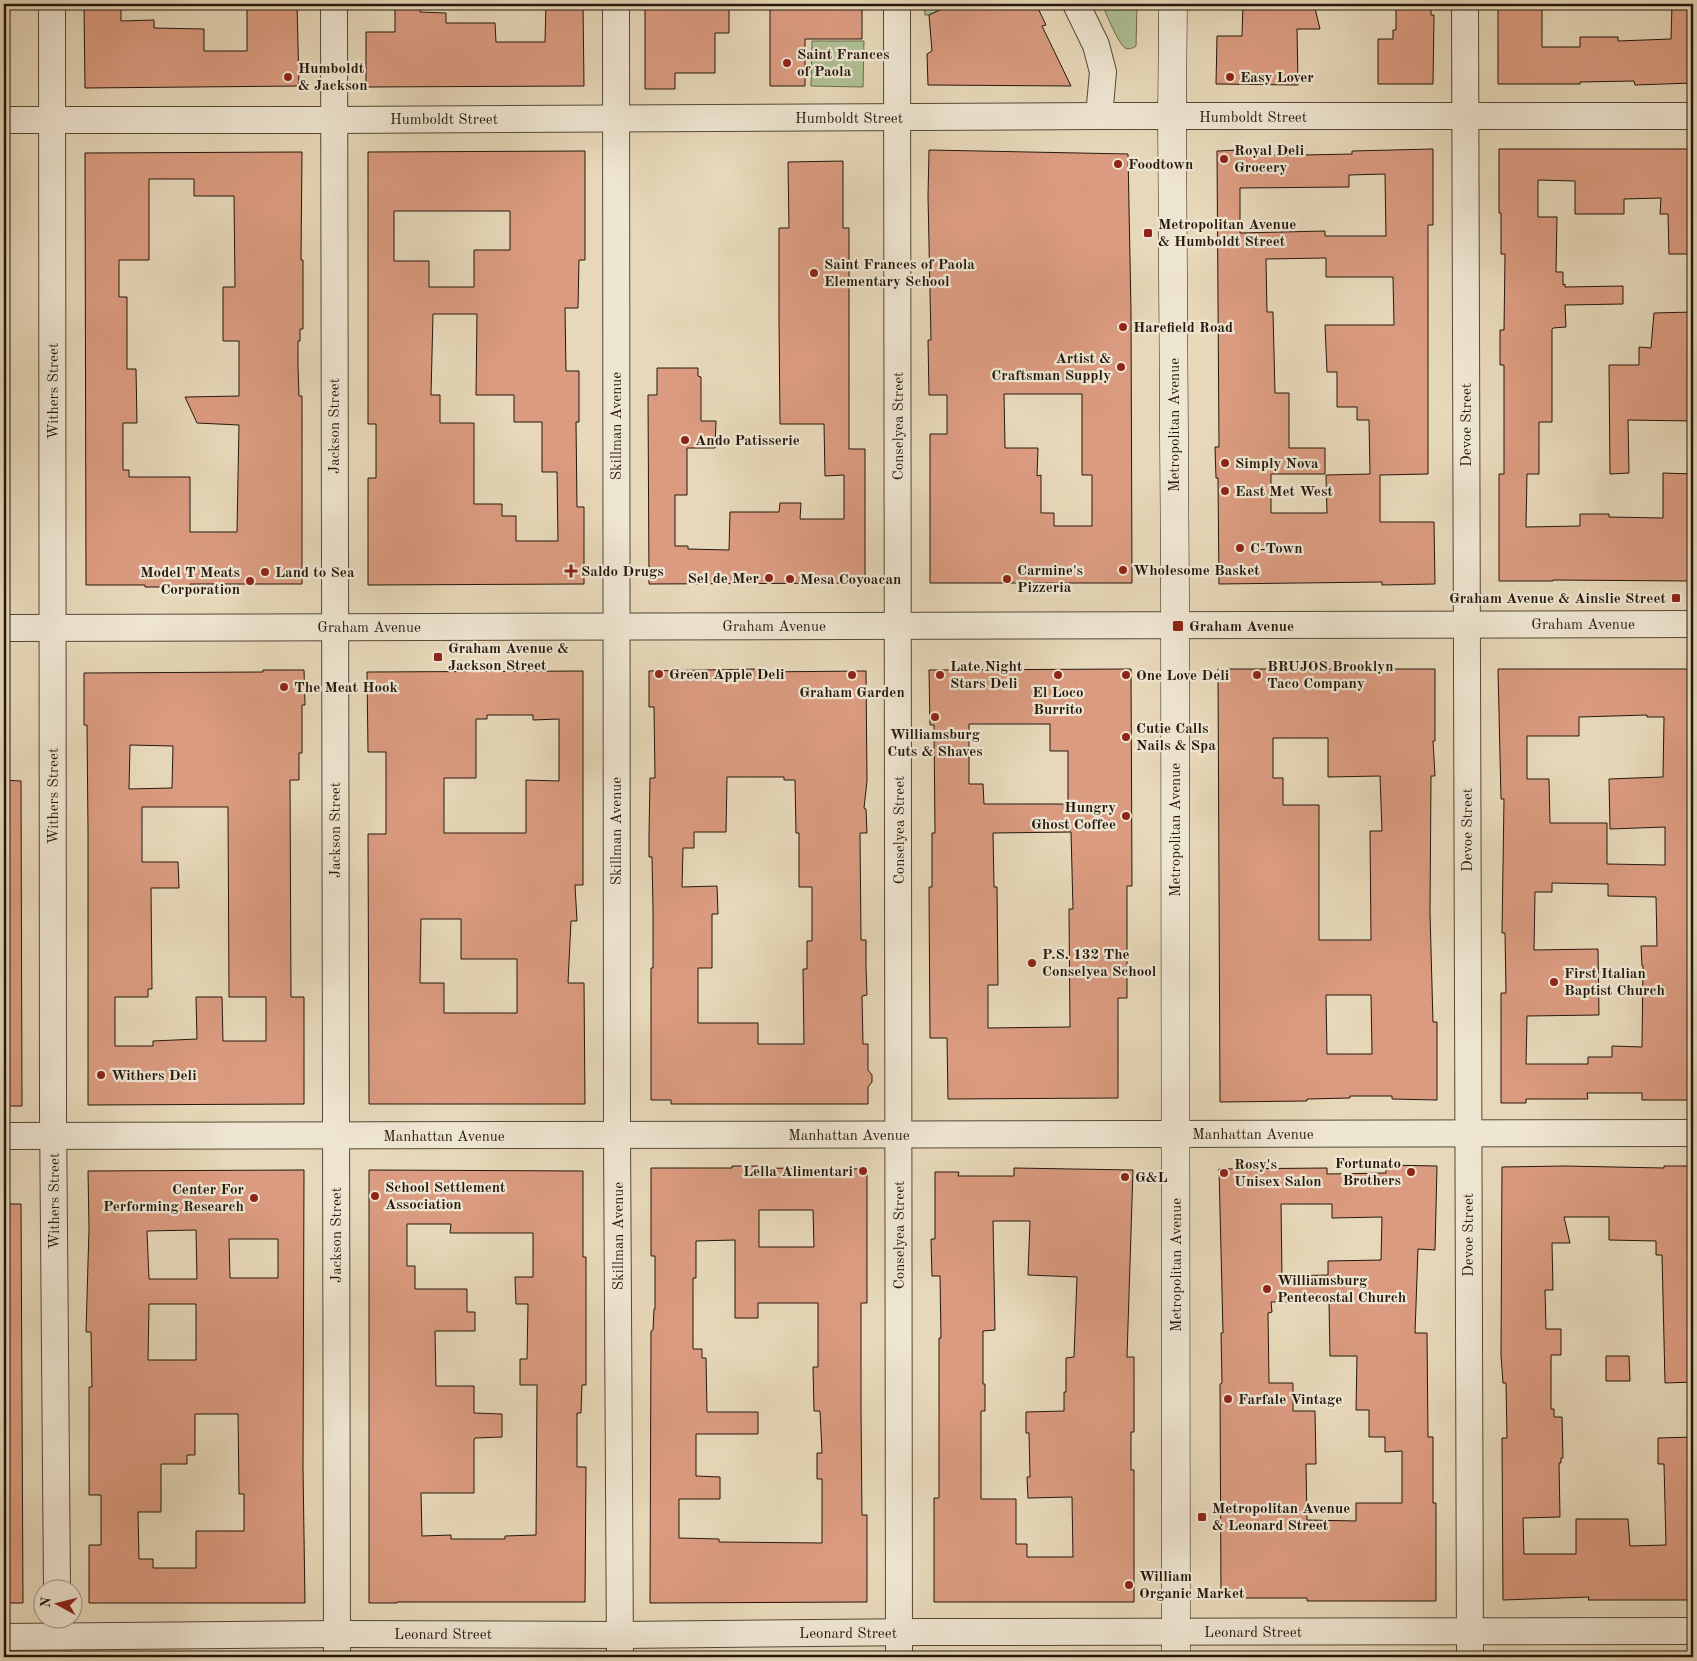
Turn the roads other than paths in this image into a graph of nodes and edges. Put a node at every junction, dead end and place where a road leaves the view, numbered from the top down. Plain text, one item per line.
1 (52, 4) edge
2 (334, 4) edge
3 (616, 4) edge
4 (897, 4) edge
5 (1076, 4) edge
6 (1173, 4) edge
7 (1464, 4) edge
8 (1099, 116) junction
9 (1466, 116) junction
10 (1693, 116) edge
11 (1172, 117) junction
12 (616, 118) junction
13 (897, 118) junction
14 (4, 120) edge
15 (52, 120) junction
16 (334, 120) junction
17 (1693, 624) edge
18 (1467, 625) junction
19 (616, 626) junction
20 (898, 626) junction
21 (1174, 626) junction
22 (334, 627) junction
23 (4, 628) edge
24 (53, 628) junction
25 (1467, 1133) junction
26 (1693, 1133) edge
27 (1176, 1134) junction
28 (900, 1135) junction
29 (4, 1136) edge
30 (54, 1136) junction
31 (336, 1136) junction
32 (617, 1136) junction
33 (57, 1578) edge
34 (1470, 1631) junction
35 (1693, 1631) edge
36 (4, 1637) edge
37 (57, 1637) edge
38 (899, 1645) edge
39 (1176, 1645) edge
40 (337, 1646) edge
41 (620, 1646) edge
42 (1470, 1657) edge

1 - 15 street, Withers Street
2 - 16 street, Jackson Street
3 - 12 street, Skillman Avenue
4 - 13 street, Conselyea Street
5 - 8 street
6 - 11 main road, Metropolitan Avenue
7 - 9 street, Devoe Street
8 - 11 street, Humboldt Street
8 - 13 street, Humboldt Street
9 - 10 street, Humboldt Street
9 - 11 street, Humboldt Street
9 - 18 street, Devoe Street
11 - 21 main road, Metropolitan Avenue
12 - 13 street, Humboldt Street
12 - 16 street, Humboldt Street
12 - 19 street, Skillman Avenue
13 - 20 street, Conselyea Street
14 - 15 street, Humboldt Street
15 - 16 street, Humboldt Street
15 - 24 street, Withers Street
16 - 22 street, Jackson Street
17 - 18 street, Graham Avenue
18 - 21 street, Graham Avenue
18 - 25 street, Devoe Street
19 - 20 street, Graham Avenue
19 - 22 street, Graham Avenue
19 - 32 street, Skillman Avenue
20 - 21 street, Graham Avenue
20 - 28 street, Conselyea Street
21 - 27 main road, Metropolitan Avenue
22 - 24 street, Graham Avenue
22 - 31 street, Jackson Street
23 - 24 street, Graham Avenue
24 - 30 street, Withers Street
25 - 26 street, Manhattan Avenue
25 - 27 street, Manhattan Avenue
25 - 34 street, Devoe Street
27 - 28 street, Manhattan Avenue
27 - 39 main road, Metropolitan Avenue
28 - 32 street, Manhattan Avenue
28 - 38 street, Conselyea Street
29 - 30 street, Manhattan Avenue
30 - 31 street, Manhattan Avenue
30 - 33 street, Withers Street
31 - 32 street, Manhattan Avenue
31 - 40 street, Jackson Street
32 - 41 street, Skillman Avenue
34 - 35 street, Leonard Street
34 - 39 street, Leonard Street
34 - 42 street, Devoe Street
36 - 37 street, Leonard Street
37 - 40 street, Leonard Street
38 - 39 street, Leonard Street
38 - 41 street, Leonard Street
40 - 41 street, Leonard Street

